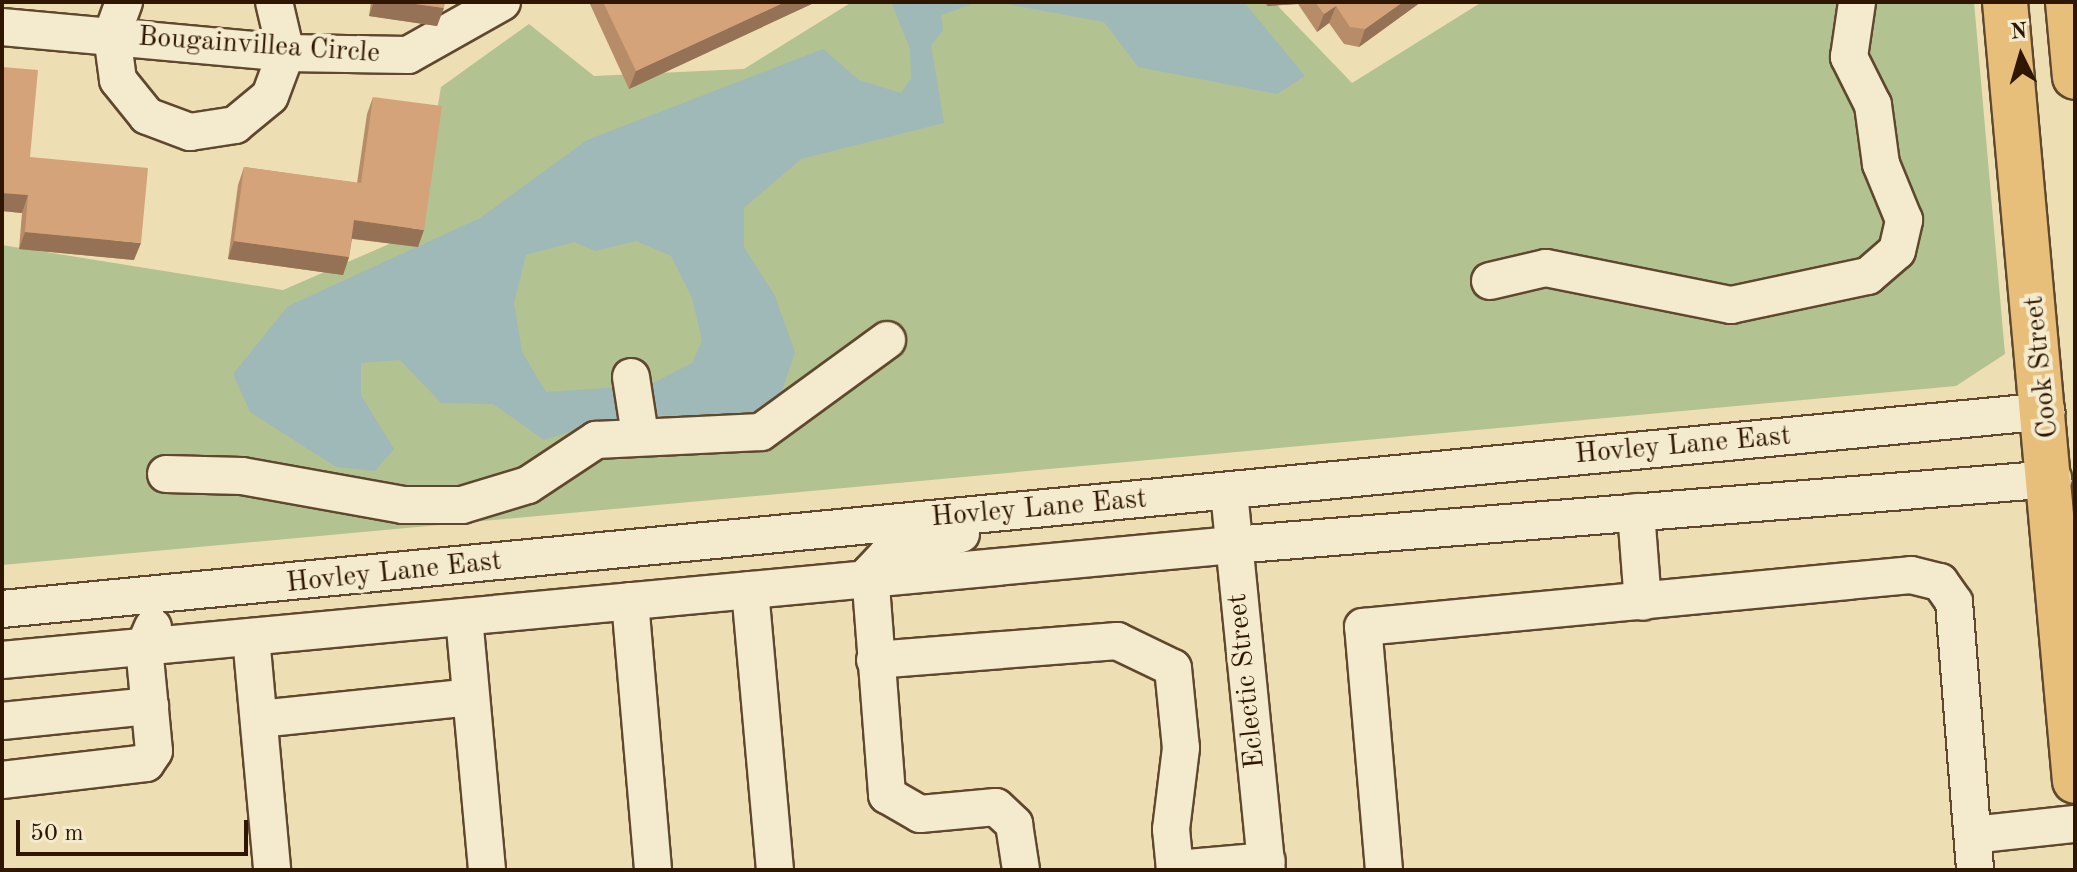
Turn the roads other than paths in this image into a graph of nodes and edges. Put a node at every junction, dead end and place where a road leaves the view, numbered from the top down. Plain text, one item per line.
1 (124, 2) edge
2 (274, 2) edge
3 (502, 2) edge
4 (1857, 2) edge
5 (2005, 2) edge
6 (2068, 2) edge
7 (2, 27) edge
8 (112, 35) junction
9 (286, 53) junction
10 (2075, 77) edge
11 (1490, 281) dead end
12 (887, 340) dead end
13 (631, 377) dead end
14 (2060, 410) edge
15 (640, 435) junction
16 (166, 474) dead end
17 (2064, 478) edge
18 (1229, 492) junction
19 (1043, 508) junction
20 (1636, 512) junction
21 (1233, 545) junction
22 (360, 577) junction
23 (869, 579) junction
24 (750, 590) junction
25 (630, 601) junction
26 (1643, 602) junction
27 (2, 609) edge
28 (464, 617) junction
29 (251, 637) junction
30 (144, 647) junction
31 (2, 660) edge
32 (875, 660) junction
33 (471, 697) junction
34 (150, 706) junction
35 (259, 719) junction
36 (2, 721) edge
37 (2, 780) edge
38 (2075, 781) edge
39 (2075, 824) edge
40 (1974, 852) edge
41 (1267, 866) edge
42 (272, 870) edge
43 (487, 870) edge
44 (653, 870) edge
45 (775, 870) edge
46 (1021, 870) edge
47 (1175, 870) edge
48 (1384, 870) edge

1 - 8 street
2 - 9 street
3 - 9 street, Bougainvillea Circle
4 - 11 street
5 - 14 main road, Cook Street
6 - 10 main road
7 - 8 street, Bougainvillea Circle
8 - 9 street, Bougainvillea Circle
8 - 9 street
12 - 15 street
13 - 15 street
14 - 17 main road, Cook Street
14 - 18 street, Hovley Lane East
15 - 16 street
17 - 20 street, Hovley Lane East
17 - 38 main road, Cook Street
18 - 19 street, Hovley Lane East
18 - 21 street, Eclectic Street
19 - 22 street, Hovley Lane East
19 - 23 street
20 - 21 street, Hovley Lane East
20 - 26 street
21 - 23 street, Hovley Lane East
21 - 41 street, Eclectic Street
22 - 27 street, Hovley Lane East
22 - 30 street
23 - 24 street, Hovley Lane East
23 - 32 street
24 - 25 street, Hovley Lane East
24 - 45 street
25 - 28 street, Hovley Lane East
25 - 44 street
26 - 40 street
26 - 48 street
28 - 29 street, Hovley Lane East
28 - 33 street
29 - 30 street, Hovley Lane East
29 - 35 street
30 - 31 street, Hovley Lane East
30 - 34 street
32 - 46 street
32 - 47 street
33 - 35 street
33 - 43 street
34 - 36 street
34 - 37 street
35 - 42 street
39 - 40 street
41 - 47 street

